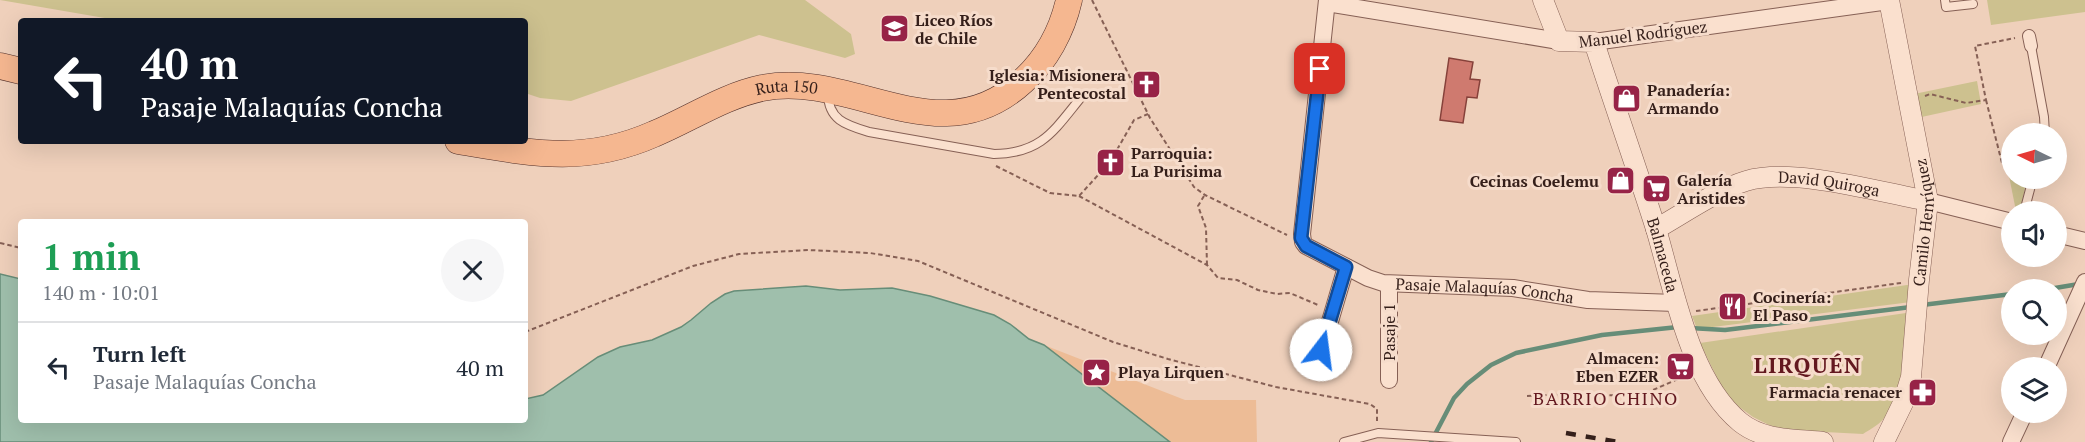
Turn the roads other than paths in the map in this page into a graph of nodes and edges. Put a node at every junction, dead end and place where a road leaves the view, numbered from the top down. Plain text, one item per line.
1 (1055, 0) edge
2 (1069, 0) edge
3 (1543, 0) edge
4 (1944, 0) edge
5 (1889, 1) edge
6 (1327, 2) edge
7 (1973, 4) dead end
8 (1559, 41) junction
9 (2030, 41) road end
10 (1594, 42) junction
11 (0, 52) edge
12 (18, 56) edge
13 (0, 66) edge
14 (18, 70) edge
15 (828, 90) junction
16 (1083, 95) dead end
17 (2044, 123) edge
18 (528, 137) edge
19 (478, 144) edge
20 (1928, 201) junction
21 (2001, 219) edge
22 (1656, 229) junction
23 (2067, 237) edge
24 (2085, 241) edge
25 (1346, 267) junction
26 (1389, 284) junction
27 (2083, 287) edge
28 (1679, 312) junction
29 (2051, 357) edge
30 (1316, 369) dead end
31 (1389, 380) dead end
32 (2020, 423) edge
33 (1773, 440) edge
34 (1344, 442) edge
35 (1516, 442) edge
36 (1823, 442) edge
37 (1884, 442) edge
38 (2012, 442) edge

1 - 18 main road, Ruta 150
2 - 15 main road, Ruta 150
3 - 8 street
4 - 7 lane
5 - 10 street, Manuel Rodríguez
5 - 20 street, Camilo Henríquez
6 - 8 street, Manuel Rodríguez
6 - 25 street, Pasaje Malaquías Concha
8 - 10 street, Manuel Rodríguez
9 - 17 lane
10 - 22 street, Balmaceda
11 - 12 main road
13 - 14 main road
15 - 16 lane
15 - 19 main road, Ruta 150
20 - 21 street, David Quiroga
20 - 22 street, David Quiroga
20 - 37 street, Camilo Henríquez
22 - 28 street, Balmaceda
23 - 24 street
25 - 26 street, Pasaje Malaquías Concha
25 - 30 street
26 - 28 street, Pasaje Malaquías Concha
26 - 31 street, Pasaje 1
27 - 29 street
28 - 33 street, Balmaceda
32 - 38 street
33 - 36 street, Balmaceda
34 - 35 lane

